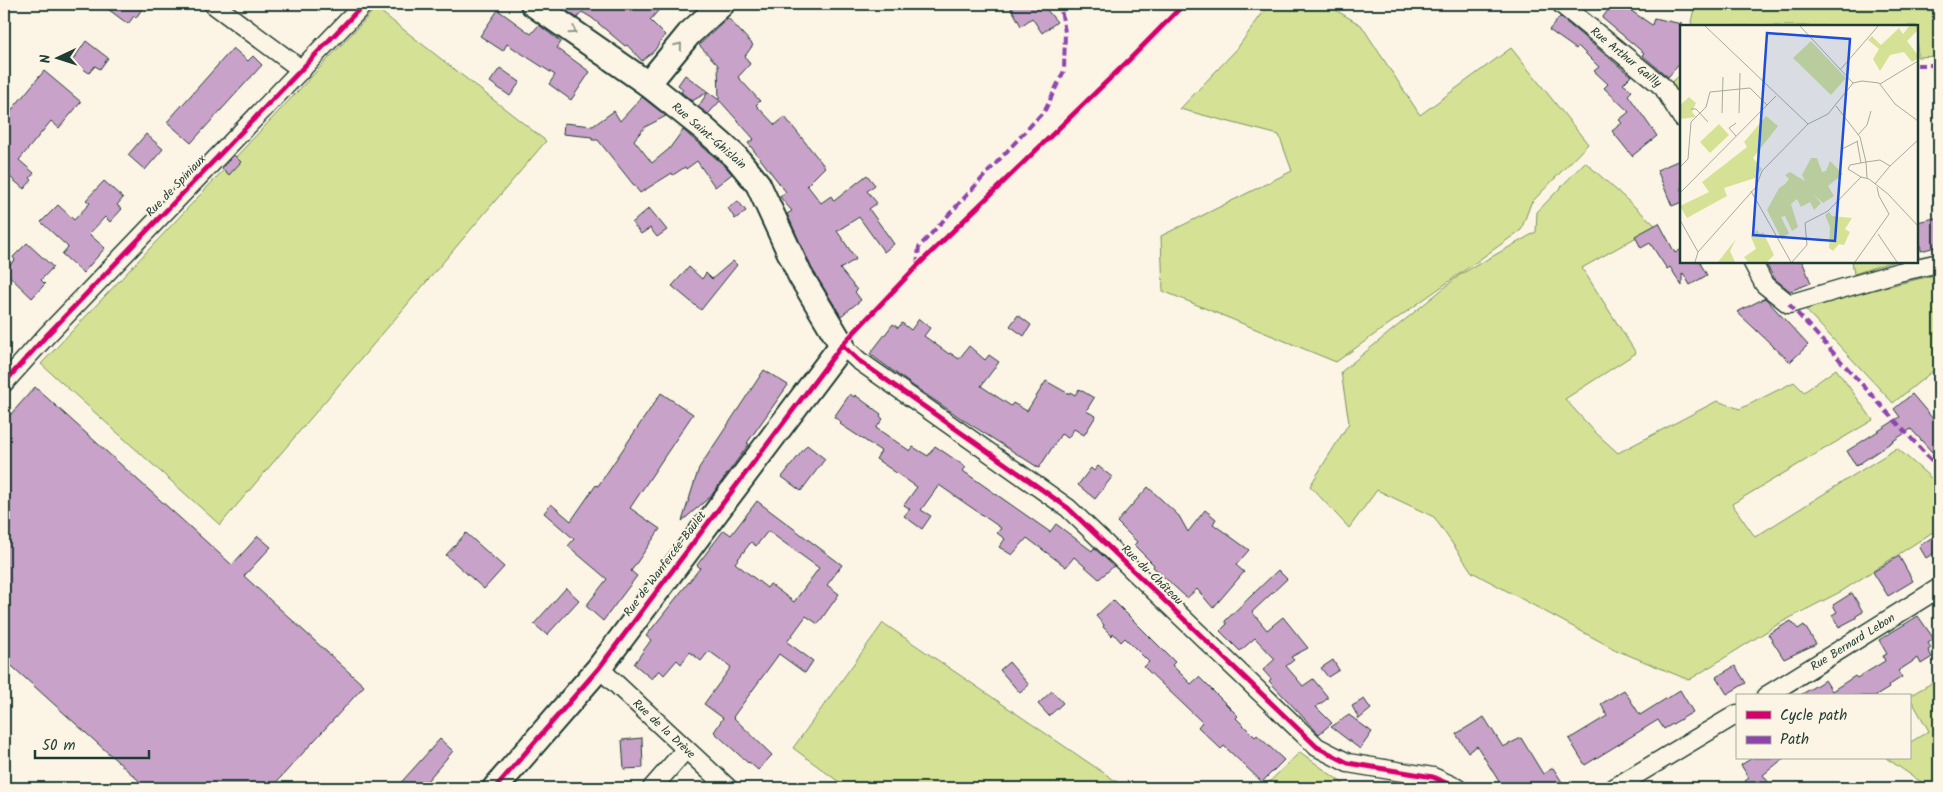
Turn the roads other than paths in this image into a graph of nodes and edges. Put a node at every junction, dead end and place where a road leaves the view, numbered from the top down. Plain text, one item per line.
1 (213, 4) edge
2 (364, 4) edge
3 (533, 4) edge
4 (722, 4) edge
5 (1561, 4) edge
6 (302, 70) junction
7 (648, 84) junction
8 (1680, 115) edge
9 (1753, 262) edge
10 (1939, 263) edge
11 (842, 345) junction
12 (4, 383) edge
13 (1939, 588) edge
14 (599, 668) junction
15 (1769, 694) edge
16 (1736, 715) edge
17 (686, 749) junction
18 (495, 788) edge
19 (652, 788) edge
20 (728, 788) edge
21 (1457, 788) edge
22 (1614, 788) edge

1 - 6 street
2 - 6 street, Rue de Spiniaux
3 -> 7 main road, Rue Saint-Ghislain
7 -> 4 main road
5 - 8 street, Rue Arthur Gailly
6 - 12 street, Rue de Spiniaux
7 - 11 main road, Rue Saint-Ghislain
9 - 10 street
11 - 14 main road, Rue de Wanfercée-Baulet
11 - 21 street, Rue du Château
13 - 15 street, Rue Bernard Lebon
14 - 17 street, Rue de la Drève
14 - 18 main road, Rue de Wanfercée-Baulet
16 - 22 street
17 - 19 street
17 - 20 street, Rue de la Drève

